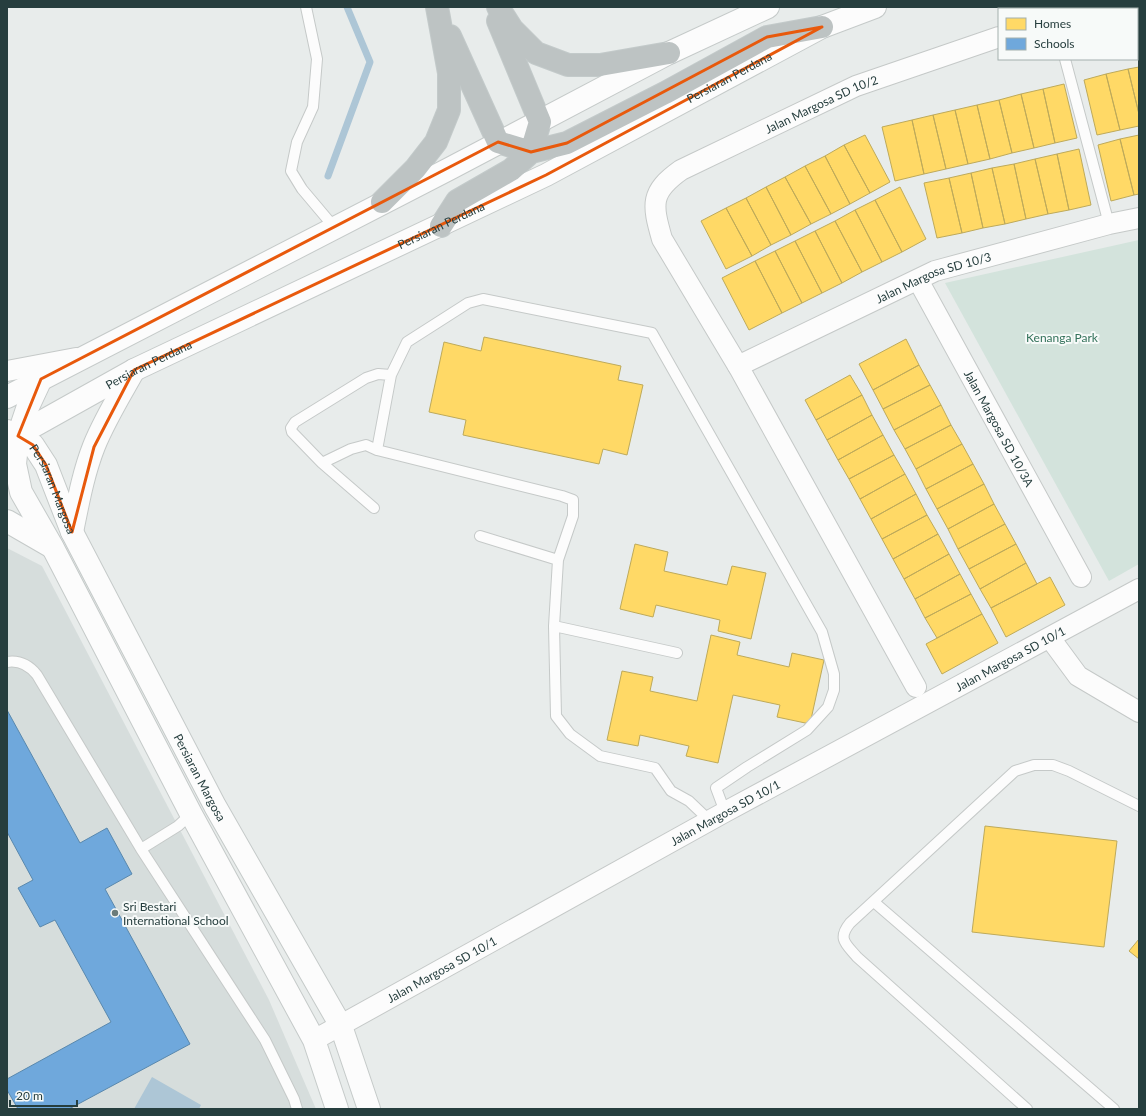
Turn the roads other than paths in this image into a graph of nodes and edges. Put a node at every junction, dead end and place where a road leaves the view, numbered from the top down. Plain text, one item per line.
1 (306, 7) edge
2 (437, 7) edge
3 (493, 7) edge
4 (498, 7) edge
5 (768, 7) edge
6 (875, 7) edge
7 (822, 27) junction
8 (998, 37) edge
9 (669, 53) junction
10 (1066, 60) edge
11 (540, 122) junction
12 (498, 142) junction
13 (531, 152) junction
14 (382, 202) junction
15 (1139, 218) edge
16 (1109, 224) junction
17 (441, 226) junction
18 (334, 227) junction
19 (918, 280) junction
20 (84, 356) junction
21 (738, 366) junction
22 (7, 370) edge
23 (134, 370) junction
24 (391, 375) junction
25 (41, 379) junction
26 (7, 397) edge
27 (11, 436) edge
28 (378, 450) junction
29 (322, 463) junction
30 (374, 508) dead end
31 (7, 521) edge
32 (72, 532) junction
33 (480, 536) dead end
34 (53, 548) junction
35 (558, 560) junction
36 (1081, 577) dead end
37 (1139, 589) edge
38 (554, 626) junction
39 (1050, 638) junction
40 (677, 653) dead end
41 (7, 662) edge
42 (916, 687) dead end
43 (1139, 712) edge
44 (1139, 806) edge
45 (191, 814) junction
46 (718, 816) junction
47 (141, 849) junction
48 (874, 902) junction
49 (340, 1026) junction
50 (314, 1040) junction
51 (297, 1109) edge
52 (337, 1109) edge
53 (369, 1109) edge
54 (1027, 1109) edge
55 (1114, 1109) edge

1 - 18 lane
2 - 12 highway
2 - 14 highway
3 - 11 highway
4 - 9 highway
5 - 9 main road
6 - 7 main road, Persiaran Perdana
7 - 13 highway
7 - 17 main road, Persiaran Perdana
8 - 21 street, Jalan Margosa SD 10/2
9 - 11 main road
10 - 16 lane
11 - 12 main road
11 - 13 highway
12 - 13 highway
12 - 14 main road
13 - 17 highway
14 - 18 main road
15 - 16 street, Jalan Margosa SD 10/3
16 - 19 street, Jalan Margosa SD 10/3
17 - 23 main road, Persiaran Perdana
18 - 20 main road
19 - 21 street, Jalan Margosa SD 10/3
19 - 36 street, Jalan Margosa SD 10/3A
20 - 22 street
20 - 25 main road
21 - 42 street
23 - 27 main road, Persiaran Perdana
23 - 32 main road
24 - 28 lane
24 - 29 lane
24 - 46 lane
25 - 26 main road
25 - 27 main road
27 - 32 main road, Persiaran Margosa
27 - 34 main road, Persiaran Margosa
28 - 29 lane
28 - 35 lane
29 - 30 lane
31 - 34 main road
32 - 49 main road, Persiaran Margosa
33 - 35 lane
34 - 45 main road, Persiaran Margosa
35 - 38 lane
37 - 39 street, Jalan Margosa SD 10/1
38 - 40 lane
38 - 46 lane
39 - 43 street
39 - 46 street, Jalan Margosa SD 10/1
41 - 47 lane
44 - 48 lane
45 - 47 lane
45 - 50 main road, Persiaran Margosa
46 - 49 street, Jalan Margosa SD 10/1
47 - 51 lane
48 - 54 lane
48 - 55 lane
49 - 50 street, Jalan Margosa SD 10/1
49 - 53 main road, Persiaran Margosa
50 - 52 main road, Persiaran Margosa

